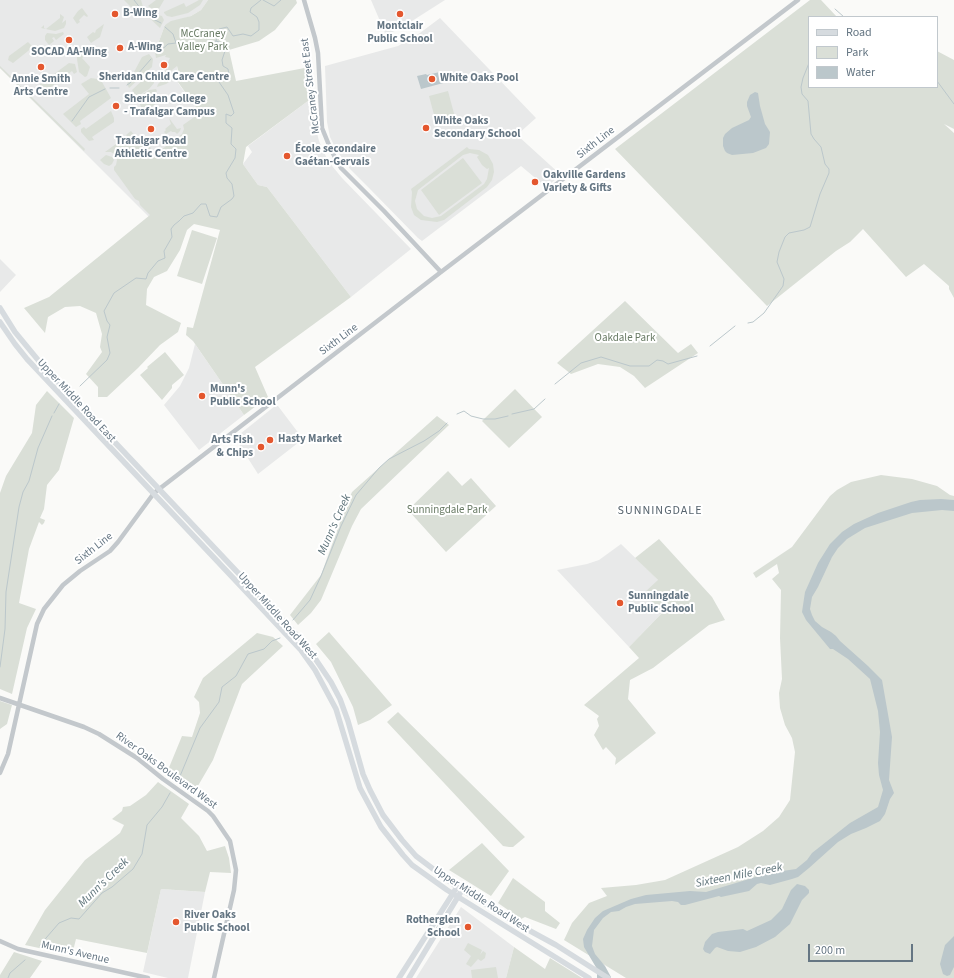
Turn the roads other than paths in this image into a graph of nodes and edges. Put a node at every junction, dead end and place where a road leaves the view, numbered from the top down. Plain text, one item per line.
1 (304, 0) edge
2 (798, 0) edge
3 (441, 272) junction
4 (0, 308) edge
5 (0, 322) edge
6 (159, 489) junction
7 (154, 493) junction
8 (0, 698) edge
9 (18, 704) junction
10 (0, 773) edge
11 (457, 887) junction
12 (462, 890) junction
13 (452, 894) junction
14 (458, 897) junction
15 (0, 941) edge
16 (148, 978) edge
17 (214, 978) edge
18 (399, 978) edge
19 (409, 978) edge
20 (589, 978) edge
21 (608, 978) edge

1 - 3 street, McCraney Street East
2 - 3 street, Sixth Line
3 - 6 street, Sixth Line
4 - 6 main road, Upper Middle Road East
5 - 7 main road, Upper Middle Road East
6 - 7 street, Sixth Line
6 - 11 main road, Upper Middle Road West
7 - 9 street, Sixth Line
7 - 13 main road, Upper Middle Road West
8 - 9 street, River Oaks Boulevard West
9 - 10 street, Sixth Line
9 - 17 street, River Oaks Boulevard West
11 - 12 main road, Upper Middle Road West
11 - 13 main road
12 - 14 main road
12 - 21 main road, Upper Middle Road West
13 - 14 main road, Upper Middle Road West
13 - 18 main road
14 - 19 main road
14 - 20 main road, Upper Middle Road West
15 - 16 street, Munn's Avenue

